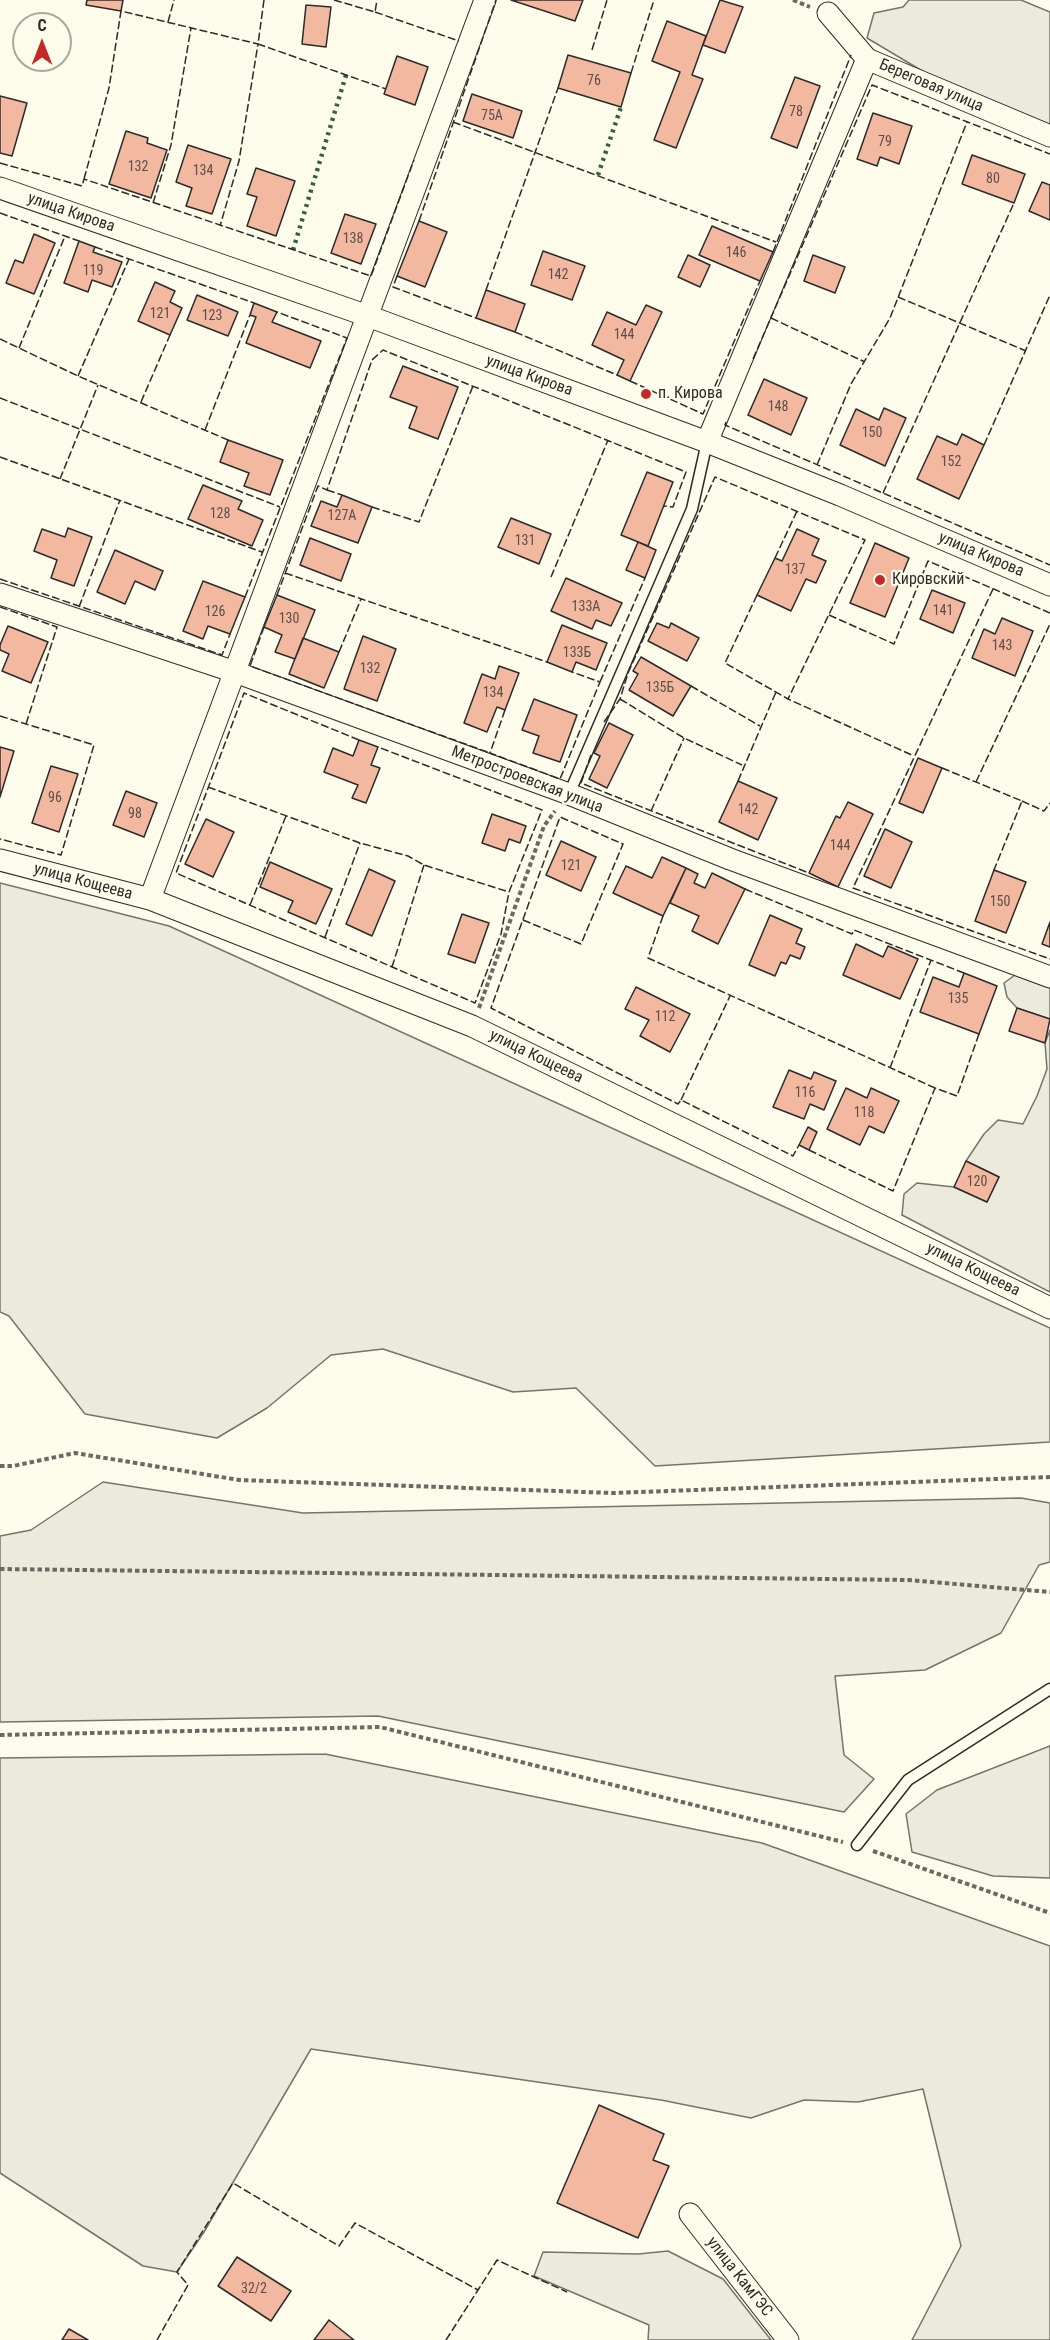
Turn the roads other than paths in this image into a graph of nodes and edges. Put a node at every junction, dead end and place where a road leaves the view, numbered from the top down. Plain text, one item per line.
1 (484, 0) edge
2 (828, 13) dead end
3 (867, 59) junction
4 (1050, 136) edge
5 (0, 188) edge
6 (368, 316) junction
7 (707, 442) junction
8 (1050, 585) edge
9 (0, 594) edge
10 (235, 672) junction
11 (569, 794) junction
12 (0, 860) edge
13 (150, 899) junction
14 (1050, 976) edge
15 (1050, 1308) edge
16 (1050, 1689) edge
17 (857, 1845) road end
18 (690, 2214) dead end
19 (788, 2340) edge

1 - 6 street
2 - 3 street, Береговая улица
3 - 4 street, Береговая улица
3 - 7 street
5 - 6 street, улица Кирова
6 - 7 street, улица Кирова
6 - 10 street
7 - 8 street, улица Кирова
7 - 11 lane
9 - 10 street, Метростроевская улица
10 - 11 street, Метростроевская улица
10 - 13 street
11 - 14 street, Метростроевская улица
12 - 13 street, улица Кощеева
13 - 15 street, улица Кощеева
16 - 17 lane
18 - 19 street, улица КамГЭС

